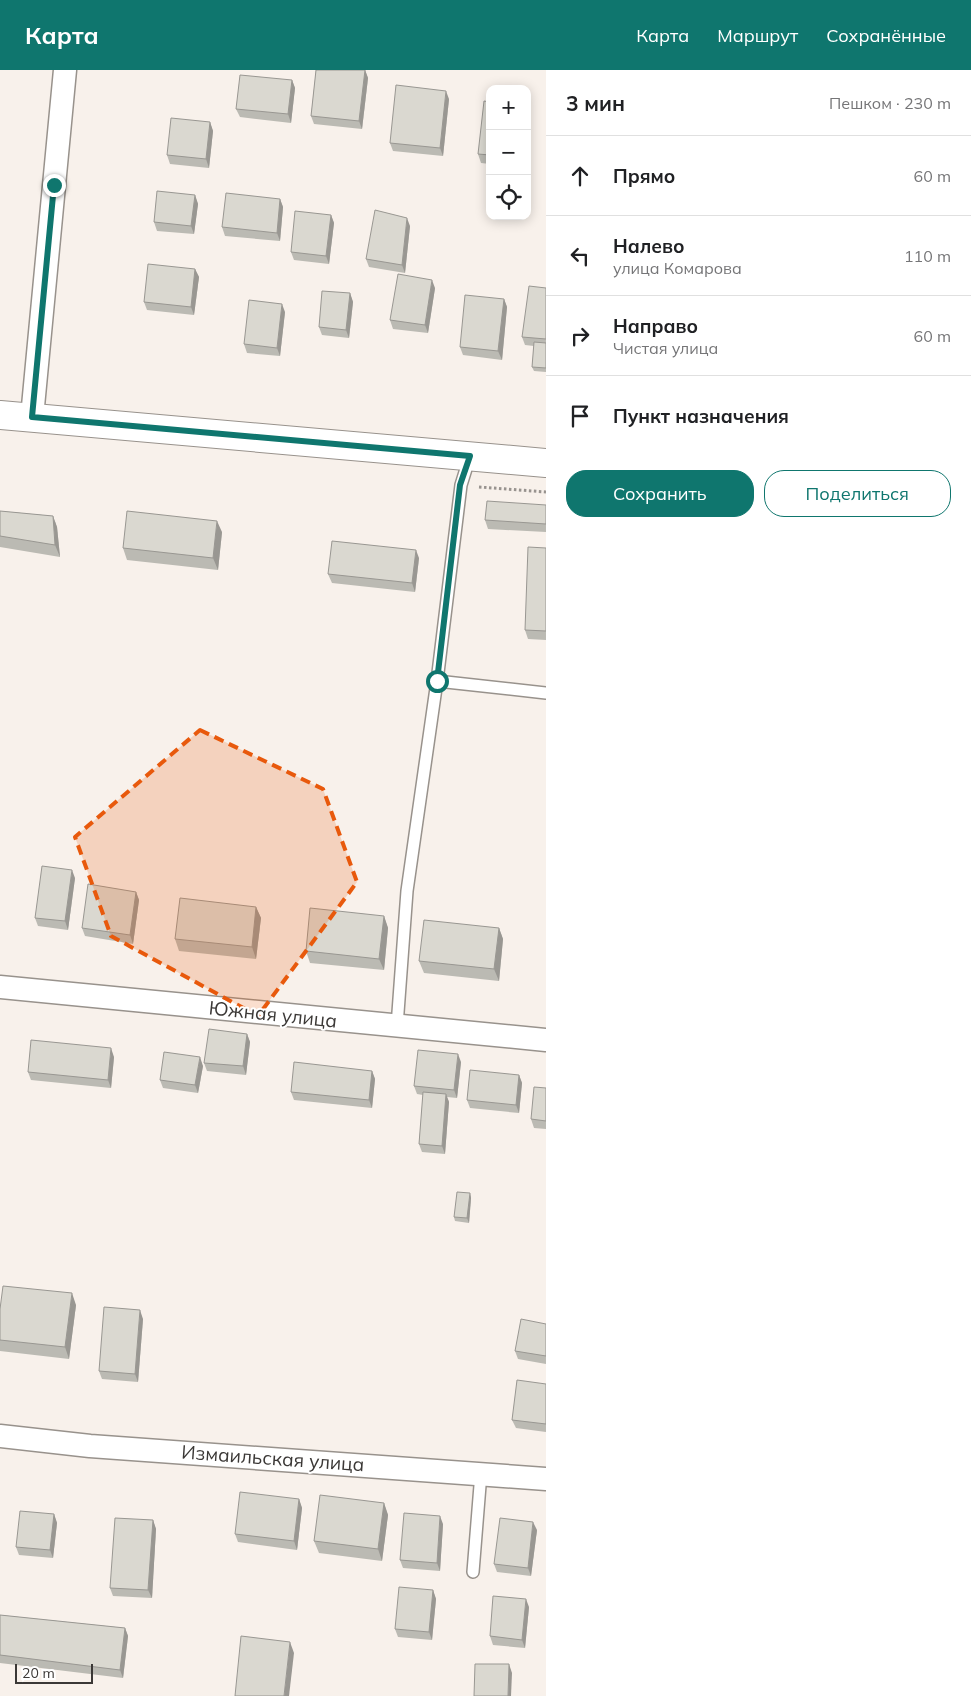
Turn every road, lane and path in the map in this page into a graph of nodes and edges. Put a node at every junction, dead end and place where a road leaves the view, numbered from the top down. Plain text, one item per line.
1 (65, 70) edge
2 (0, 415) edge
3 (32, 417) junction
4 (470, 456) junction
5 (546, 463) edge
6 (460, 485) junction
7 (546, 492) edge
8 (437, 681) junction
9 (546, 693) edge
10 (0, 987) edge
11 (397, 1026) junction
12 (546, 1040) edge
13 (0, 1436) edge
14 (481, 1473) junction
15 (546, 1479) edge
16 (473, 1572) dead end

1 - 3 street
2 - 3 street
3 - 4 street
4 - 5 street
4 - 6 lane
6 - 7 path
6 - 8 lane
8 - 9 lane
8 - 11 lane
10 - 11 street, Южная улица
11 - 12 street, Южная улица
13 - 14 street, Измаильская улица
14 - 15 street, Измаильская улица
14 - 16 lane

